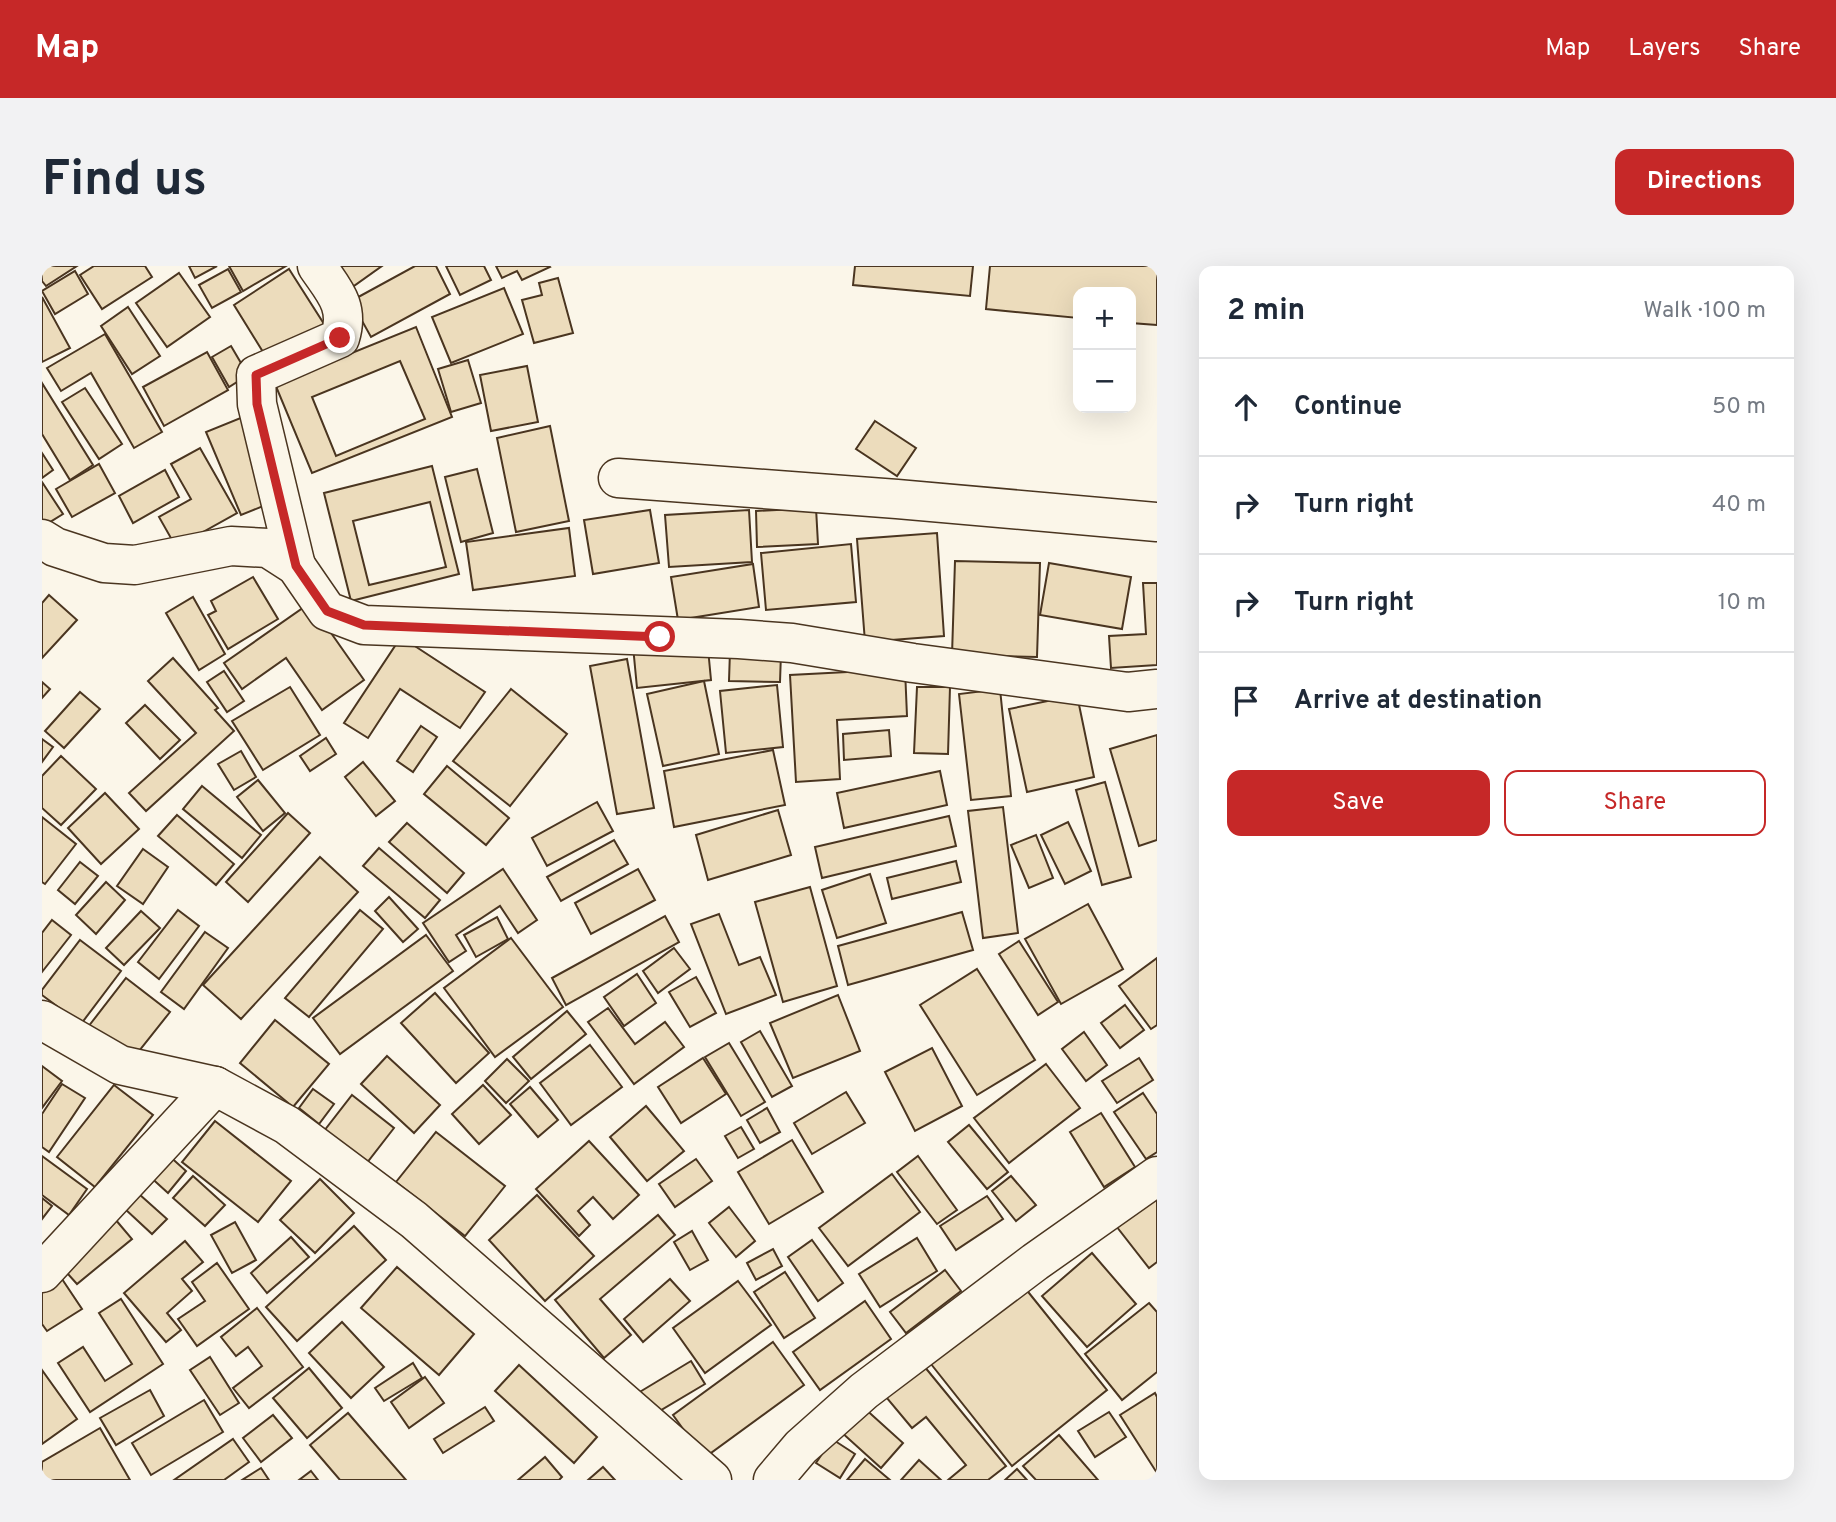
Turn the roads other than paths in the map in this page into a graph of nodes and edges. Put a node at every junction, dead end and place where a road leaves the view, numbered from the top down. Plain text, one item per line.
1 (317, 266) edge
2 (618, 478) dead end
3 (1157, 522) edge
4 (42, 539) edge
5 (296, 566) junction
6 (1157, 689) edge
7 (42, 1020) edge
8 (215, 1086) junction
9 (1157, 1176) edge
10 (42, 1273) edge
11 (712, 1480) edge
12 (773, 1480) edge

1 - 5 street
2 - 3 street
4 - 5 street
5 - 6 street
7 - 8 street
8 - 10 street
8 - 11 street
9 - 12 street

